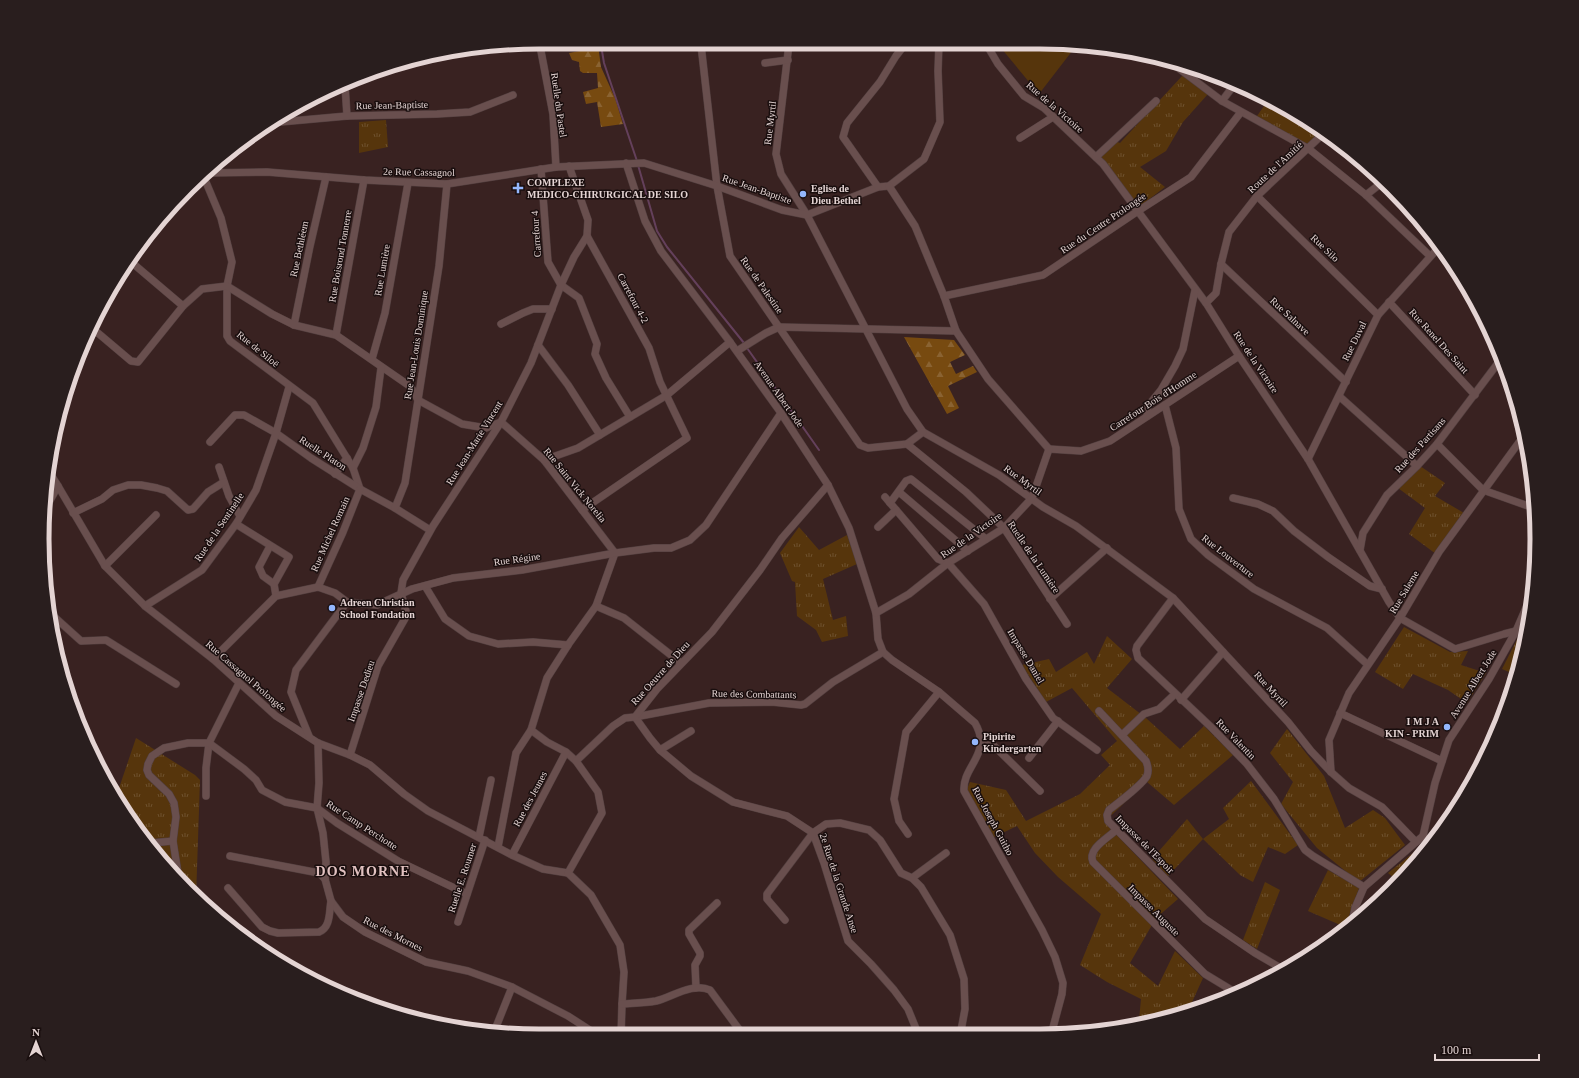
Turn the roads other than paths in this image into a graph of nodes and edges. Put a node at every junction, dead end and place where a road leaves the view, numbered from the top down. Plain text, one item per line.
1 (541, 49) edge
2 (701, 49) edge
3 (789, 49) edge
4 (901, 49) edge
5 (939, 49) edge
6 (989, 49) edge
7 (788, 60) junction
8 (765, 63) dead end
9 (1181, 70) edge
10 (1232, 88) edge
11 (345, 89) edge
12 (513, 95) dead end
13 (1156, 101) dead end
14 (1222, 101) junction
15 (1241, 112) junction
16 (347, 116) junction
17 (1053, 117) junction
18 (283, 122) edge
19 (1320, 137) edge
20 (1020, 138) dead end
21 (1309, 149) junction
22 (1096, 157) junction
23 (629, 162) junction
24 (568, 166) junction
25 (556, 167) junction
26 (541, 169) junction
27 (213, 174) edge
28 (326, 177) junction
29 (206, 180) edge
30 (364, 180) junction
31 (408, 183) junction
32 (447, 184) junction
33 (717, 186) junction
34 (889, 186) junction
35 (1378, 186) edge
36 (878, 187) junction
37 (1366, 195) junction
38 (1257, 196) junction
39 (1138, 211) junction
40 (807, 215) junction
41 (587, 236) junction
42 (1436, 250) edge
43 (1430, 256) junction
44 (134, 264) edge
45 (1221, 264) junction
46 (561, 285) junction
47 (227, 286) junction
48 (1195, 290) junction
49 (944, 296) junction
50 (1389, 302) junction
51 (1206, 303) junction
52 (183, 306) junction
53 (552, 309) junction
54 (1378, 315) junction
55 (502, 324) dead end
56 (294, 325) junction
57 (779, 327) junction
58 (867, 329) junction
59 (96, 331) edge
60 (956, 331) junction
61 (336, 335) junction
62 (730, 342) junction
63 (538, 344) junction
64 (737, 351) junction
65 (1239, 356) junction
66 (372, 359) junction
67 (1498, 363) edge
68 (382, 368) junction
69 (1346, 382) junction
70 (289, 387) junction
71 (667, 394) junction
72 (1475, 395) junction
73 (1339, 396) junction
74 (418, 400) junction
75 (1165, 405) junction
76 (781, 413) junction
77 (1146, 416) junction
78 (630, 417) junction
79 (501, 422) junction
80 (924, 432) junction
81 (276, 433) junction
82 (600, 435) junction
83 (1520, 440) edge
84 (210, 442) dead end
85 (907, 444) junction
86 (1437, 444) junction
87 (1049, 449) junction
88 (347, 458) junction
89 (1308, 459) junction
90 (544, 460) junction
91 (1417, 466) junction
92 (219, 467) dead end
93 (353, 468) junction
94 (335, 474) junction
95 (53, 478) edge
96 (224, 482) junction
97 (828, 485) junction
98 (58, 486) junction
99 (360, 489) junction
100 (1483, 490) junction
101 (899, 492) junction
102 (1032, 498) junction
103 (1233, 498) dead end
104 (51, 500) edge
105 (1529, 506) edge
106 (395, 508) junction
107 (582, 510) junction
108 (896, 510) junction
109 (73, 513) junction
110 (156, 515) dead end
111 (240, 516) junction
112 (236, 524) junction
113 (878, 527) dead end
114 (1004, 528) junction
115 (430, 530) junction
116 (986, 539) junction
117 (270, 546) junction
118 (1107, 548) junction
119 (1360, 550) junction
120 (968, 551) junction
121 (615, 553) junction
122 (948, 563) junction
123 (105, 566) junction
124 (274, 584) junction
125 (318, 586) junction
126 (425, 586) junction
127 (1382, 589) junction
128 (401, 592) junction
129 (276, 596) junction
130 (1173, 598) junction
131 (1050, 599) junction
132 (347, 602) junction
133 (145, 606) junction
134 (596, 606) junction
135 (1525, 611) edge
136 (876, 613) junction
137 (55, 618) edge
138 (1400, 618) junction
139 (1067, 624) dead end
140 (1516, 631) junction
141 (568, 645) junction
142 (883, 652) junction
143 (1223, 652) junction
144 (213, 660) junction
145 (681, 663) junction
146 (1367, 664) junction
147 (239, 683) junction
148 (176, 684) dead end
149 (939, 692) junction
150 (1174, 694) junction
151 (1181, 700) junction
152 (1099, 711) dead end
153 (1340, 713) junction
154 (635, 716) junction
155 (1058, 721) junction
156 (530, 730) junction
157 (691, 731) dead end
158 (1122, 735) junction
159 (309, 736) junction
160 (981, 737) junction
161 (209, 743) junction
162 (318, 743) junction
163 (660, 750) junction
164 (1097, 750) dead end
165 (566, 752) junction
166 (350, 755) junction
167 (1029, 758) dead end
168 (576, 761) junction
169 (1442, 761) junction
170 (1331, 772) junction
171 (492, 780) dead end
172 (1040, 791) dead end
173 (206, 796) dead end
174 (317, 808) junction
175 (1116, 830) junction
176 (813, 833) junction
177 (908, 834) dead end
178 (1423, 836) junction
179 (482, 839) junction
180 (1427, 839) edge
181 (173, 841) junction
182 (1416, 842) junction
183 (155, 843) edge
184 (498, 847) junction
185 (946, 853) dead end
186 (512, 855) junction
187 (230, 856) dead end
188 (177, 869) edge
189 (568, 874) junction
190 (912, 878) junction
191 (325, 879) junction
192 (1364, 887) junction
193 (228, 888) dead end
194 (467, 894) junction
195 (331, 901) junction
196 (717, 902) dead end
197 (1354, 915) edge
198 (785, 920) dead end
199 (458, 922) dead end
200 (1278, 967) edge
201 (512, 987) junction
202 (696, 988) junction
203 (1232, 990) edge
204 (622, 1004) junction
205 (496, 1027) edge
206 (588, 1029) edge
207 (622, 1029) edge
208 (739, 1029) edge
209 (916, 1029) edge
210 (961, 1029) edge
211 (1053, 1029) edge

1 - 25 street, Ruelle du Pastel
2 - 33 street, Rue de Palestine
3 - 7 street, Rue Myrtil
4 - 36 street
5 - 34 street
6 - 17 street, Rue de la Victoire
7 - 8 street
7 - 40 street, Rue Myrtil
9 - 14 street
10 - 14 street
11 - 16 street
12 - 16 street, Rue Jean-Baptiste
13 - 22 street
14 - 15 street
15 - 21 street
15 - 39 street, Rue du Centre Prolongée
16 - 18 street, Rue Jean-Baptiste
17 - 20 street
17 - 22 street, Rue de la Victoire
19 - 21 street, Route de l'Amitié
21 - 37 street
21 - 38 street, Route de l'Amitié
22 - 39 street, Rue de la Victoire
23 - 24 street, 2e Rue Cassagnol
23 - 33 street, Rue Jean-Baptiste
23 - 62 street, Avenue Albert Jode
24 - 25 street, 2e Rue Cassagnol
24 - 41 street, Carrefour 4-2
25 - 26 street, 2e Rue Cassagnol
26 - 32 street, 2e Rue Cassagnol
26 - 46 street, Carrefour 4
27 - 28 street, 2e Rue Cassagnol
28 - 30 street, 2e Rue Cassagnol
28 - 56 street, Rue Bethléem
29 - 47 street, Rue de Siloë
30 - 31 street, 2e Rue Cassagnol
30 - 61 street, Rue Boisrond Tonnerre
31 - 32 street, 2e Rue Cassagnol
31 - 66 street, Rue Lumière
32 - 74 street, Rue Jean-Louis Dominique
33 - 40 street, Rue Jean-Baptiste
33 - 57 street, Rue de Palestine
34 - 36 street
34 - 49 street
35 - 37 street
36 - 40 street
37 - 43 street
38 - 45 street, Route de l'Amitié
38 - 54 street, Rue Silo
39 - 48 street, Rue de la Victoire
39 - 49 street, Rue du Centre Prolongée
40 - 58 street, Rue Myrtil
41 - 46 street, Rue Jean-Marie Vincent
41 - 71 street, Carrefour 4-2
42 - 43 street, Rue Duval
43 - 50 street, Rue Duval
44 - 52 street
45 - 51 street, Route de l'Amitié
45 - 69 street, Rue Salnave
46 - 53 street, Rue Jean-Marie Vincent
46 - 78 street, Carrefour 4
47 - 52 street
47 - 56 street
47 - 70 street, Rue de Siloë
48 - 51 street, Rue de la Victoire
48 - 77 street
49 - 60 street
50 - 54 street, Rue Duval
50 - 72 street, Rue Renel Des Saint
51 - 65 street, Rue de la Victoire
52 - 59 street
53 - 55 street
53 - 63 street, Rue Jean-Marie Vincent
54 - 69 street, Rue Duval
56 - 61 street
57 - 58 street
57 - 64 street
57 - 85 street, Rue de Palestine
58 - 60 street
58 - 80 street, Rue Myrtil
60 - 87 street
61 - 66 street
62 - 64 street, Avenue Albert Jode
62 - 71 street
63 - 79 street, Rue Jean-Marie Vincent
63 - 82 street
64 - 76 street, Avenue Albert Jode
65 - 75 street, Carrefour Bois d'Homme
65 - 89 street, Rue de la Victoire
66 - 68 street
67 - 72 street, Rue des Partisans
68 - 74 street
68 - 93 street
69 - 73 street, Rue Duval
70 - 81 street, Rue de la Sentinelle
70 - 88 street, Rue de Siloë
71 - 78 street
71 - 107 street, Carrefour 4-2
72 - 86 street, Rue des Partisans
73 - 89 street, Rue Duval
73 - 91 street
74 - 79 street
74 - 106 street, Rue Jean-Louis Dominique
75 - 77 street, Carrefour Bois d'Homme
75 - 146 street, Rue Louverture
76 - 97 street, Avenue Albert Jode
76 - 121 street, Rue Régine
77 - 87 street, Carrefour Bois d'Homme
78 - 82 street
79 - 90 street, Rue Saint Vick Norelia
79 - 115 street, Rue Jean-Marie Vincent
80 - 85 street, Rue de Palestine
80 - 102 street, Rue Myrtil
81 - 84 street, Ruelle Platon
81 - 94 street, Ruelle Platon
81 - 111 street, Rue de la Sentinelle
82 - 90 street
83 - 100 street, Rue Saleme
85 - 114 street, Ruelle de la Lumière
86 - 91 street, Rue des Partisans
86 - 100 street
87 - 102 street, Rue de la Victoire
88 - 93 street, Rue de Siloë
88 - 94 street
89 - 119 street, Rue de la Victoire
90 - 107 street, Rue Saint Vick Norelia
91 - 119 street, Rue des Partisans
92 - 96 street
93 - 99 street, Rue de Siloë
94 - 99 street, Ruelle Platon
95 - 98 street, Rue Cassagnol Prolongée
96 - 109 street
96 - 111 street
97 - 136 street, Avenue Albert Jode
97 - 145 street, Rue Oeuvre de Dieu
98 - 104 street
98 - 109 street, Rue Cassagnol Prolongée
99 - 106 street, Ruelle Platon
99 - 125 street, Rue Michel Romain
100 - 105 street
100 - 138 street, Rue Saleme
101 - 108 street, Impasse Daniel
101 - 116 street
101 - 120 street
102 - 114 street, Rue de la Victoire
102 - 118 street, Rue Myrtil
103 - 127 street
106 - 115 street, Ruelle Platon
107 - 121 street, Rue Saint Vick Norelia
108 - 113 street
108 - 122 street, Impasse Daniel
109 - 123 street, Rue Cassagnol Prolongée
110 - 123 street
111 - 112 street, Rue de la Sentinelle
112 - 117 street
112 - 133 street, Rue de la Sentinelle
114 - 116 street, Rue de la Victoire
114 - 131 street, Ruelle de la Lumière
115 - 128 street, Rue Jean-Marie Vincent
116 - 120 street, Rue de la Victoire
117 - 124 street
117 - 124 street
118 - 130 street, Rue Myrtil
118 - 131 street
119 - 127 street, Rue de la Victoire
120 - 122 street, Rue de la Victoire
121 - 126 street, Rue Régine
121 - 134 street
122 - 136 street, Rue de la Victoire
122 - 155 street, Impasse Daniel
123 - 133 street, Rue Cassagnol Prolongée
124 - 129 street
125 - 129 street, Rue Michel Romain
125 - 132 street, Rue Michel Romain
126 - 128 street, Rue Régine
126 - 141 street
127 - 138 street, Rue de la Victoire
128 - 132 street, Rue Régine
128 - 166 street, Impasse Dedieu
129 - 144 street
130 - 143 street, Rue Myrtil
130 - 150 street, Rue Valentin
131 - 139 street, Ruelle de la Lumière
132 - 159 street
133 - 144 street, Rue Cassagnol Prolongée
134 - 141 street
134 - 145 street
135 - 140 street, Avenue Albert Jode
136 - 142 street, Avenue Albert Jode
137 - 148 street
138 - 140 street, Rue de la Victoire
138 - 146 street, Rue Saleme
140 - 169 street, Avenue Albert Jode
141 - 156 street
142 - 149 street
142 - 154 street, Rue des Combattants
143 - 151 street
143 - 170 street, Rue Myrtil
144 - 147 street, Rue Cassagnol Prolongée
145 - 154 street, Rue Oeuvre de Dieu
146 - 153 street, Rue Saleme
147 - 159 street, Rue Cassagnol Prolongée
147 - 161 street
149 - 160 street
149 - 177 street
150 - 151 street, Rue Valentin
150 - 158 street
151 - 192 street, Rue Valentin
152 - 158 street, Impasse de l'Espoir
153 - 169 street
153 - 170 street, Rue Saleme
154 - 163 street, 2e Rue de la Grande Anse
154 - 168 street, Rue Oeuvre de Dieu
155 - 164 street, Impasse Daniel
155 - 167 street
156 - 165 street
156 - 184 street
157 - 163 street
158 - 175 street, Impasse de l'Espoir
159 - 162 street, Rue Cassagnol Prolongée
160 - 172 street
160 - 211 street, Rue Joseph Guitho
161 - 173 street
161 - 174 street, Rue Camp Perchotte
161 - 181 street
162 - 166 street, Rue Cassagnol Prolongée
162 - 174 street, Rue des Mornes
163 - 176 street, 2e Rue de la Grande Anse
165 - 168 street
165 - 186 street, Rue des Jeunes
166 - 179 street, Rue Cassagnol Prolongée
168 - 189 street
169 - 178 street, Avenue Albert Jode
170 - 182 street, Rue Myrtil
171 - 179 street, Ruelle E. Roumer
174 - 191 street, Rue des Mornes
174 - 194 street, Rue Camp Perchotte
175 - 200 street, Impasse de l'Espoir
175 - 203 street, Impasse Auguste
176 - 190 street
176 - 198 street
176 - 209 street, 2e Rue de la Grande Anse
178 - 180 street
178 - 182 street
179 - 184 street, Rue Cassagnol Prolongée
179 - 194 street, Ruelle E. Roumer
181 - 183 street
181 - 188 street
182 - 192 street
184 - 186 street, Rue Cassagnol Prolongée
185 - 190 street
186 - 189 street, Rue Cassagnol Prolongée
187 - 191 street
189 - 204 street
190 - 210 street
191 - 195 street, Rue des Mornes
192 - 197 street
193 - 195 street
194 - 199 street, Ruelle E. Roumer
195 - 201 street, Rue des Mornes
196 - 202 street
201 - 205 street
201 - 206 street, Rue des Mornes
202 - 204 street
202 - 208 street
204 - 207 street

